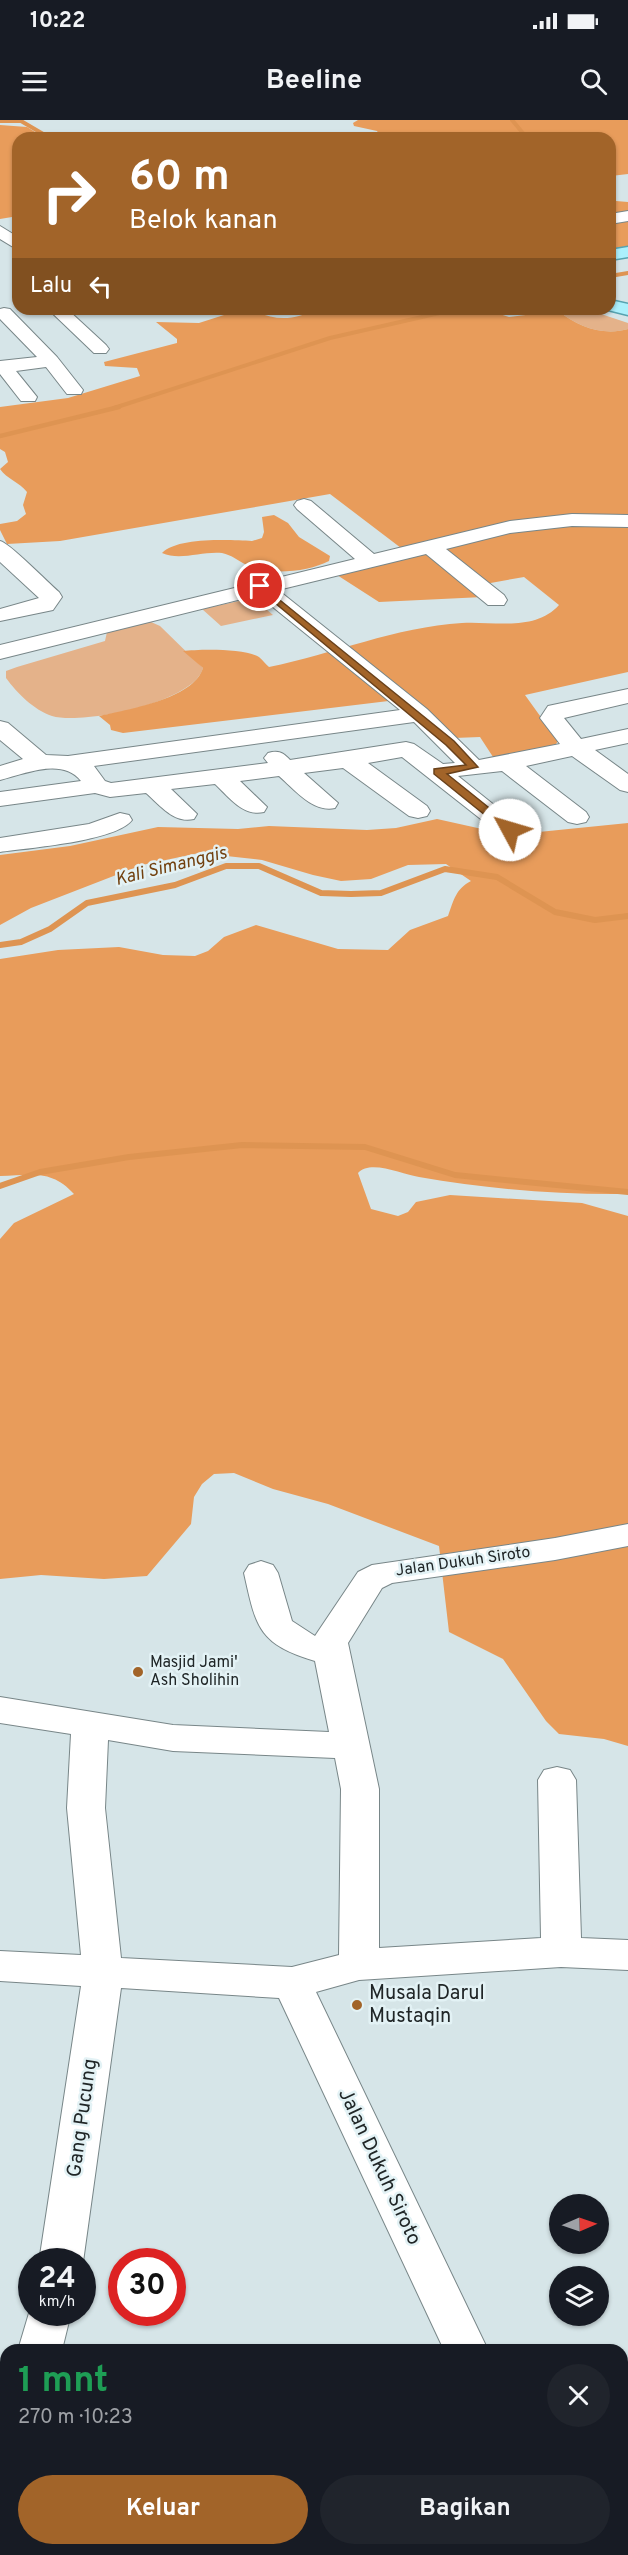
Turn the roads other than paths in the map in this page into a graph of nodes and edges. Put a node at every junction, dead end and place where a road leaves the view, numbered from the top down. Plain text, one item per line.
1 (0, 231) edge
2 (12, 240) edge
3 (2, 314) edge
4 (63, 315) edge
5 (100, 349) dead end
6 (51, 361) junction
7 (2, 367) edge
8 (74, 390) dead end
9 (28, 397) dead end
10 (304, 505) dead end
11 (628, 521) edge
12 (0, 547) edge
13 (431, 547) junction
14 (370, 561) junction
15 (32, 580) junction
16 (11, 584) dead end
17 (260, 586) junction
18 (496, 600) dead end
19 (0, 615) edge
20 (4, 648) edge
21 (628, 696) edge
22 (418, 714) junction
23 (1, 731) edge
24 (260, 735) junction
25 (628, 736) edge
26 (450, 743) junction
27 (574, 746) junction
28 (406, 749) junction
29 (348, 760) junction
30 (40, 762) junction
31 (73, 762) junction
32 (507, 763) junction
33 (473, 767) junction
34 (284, 768) junction
35 (438, 772) junction
36 (0, 773) edge
37 (221, 777) junction
38 (628, 785) edge
39 (96, 786) junction
40 (153, 786) junction
41 (0, 799) edge
42 (326, 803) dead end
43 (255, 807) dead end
44 (418, 811) dead end
45 (185, 814) dead end
46 (577, 817) dead end
47 (120, 820) dead end
48 (510, 830) dead end
49 (0, 845) edge
50 (628, 1535) edge
51 (261, 1574) dead end
52 (332, 1653) junction
53 (0, 1710) edge
54 (90, 1726) junction
55 (352, 1746) junction
56 (557, 1780) dead end
57 (561, 1953) junction
58 (628, 1955) edge
59 (359, 1965) junction
60 (0, 1966) edge
61 (103, 1973) junction
62 (292, 1983) junction
63 (63, 2248) edge
64 (46, 2326) edge
65 (41, 2344) edge
66 (463, 2344) edge

1 - 2 street
3 - 6 street
4 - 5 street
6 - 7 street
6 - 8 street
7 - 9 street
10 - 14 street
11 - 13 street
12 - 15 street
13 - 14 street
13 - 18 street
14 - 17 street
15 - 16 street
15 - 19 street
17 - 20 street
17 - 22 street
21 - 27 street
22 - 24 street
22 - 26 street
23 - 30 street
24 - 31 street
24 - 34 street
25 - 27 street
26 - 28 street
26 - 33 street
27 - 32 street
27 - 38 street
28 - 29 street
28 - 35 street
29 - 34 street
29 - 44 street
30 - 31 street
30 - 36 street
31 - 39 street
32 - 33 street
32 - 46 street
33 - 35 street
34 - 37 street
34 - 42 street
35 - 48 street
37 - 40 street
37 - 43 street
39 - 40 street
39 - 41 street
40 - 45 street
47 - 49 street
50 - 52 street, Jalan Dukuh Siroto
51 - 52 street
52 - 55 street, Jalan Dukuh Siroto
53 - 54 street
54 - 55 street
54 - 61 street
55 - 59 street, Jalan Dukuh Siroto
56 - 57 street
57 - 58 street
57 - 59 street
59 - 62 street
60 - 61 street
61 - 62 street
61 - 63 street, Gang Pucung
62 - 66 street, Jalan Dukuh Siroto
64 - 65 street

